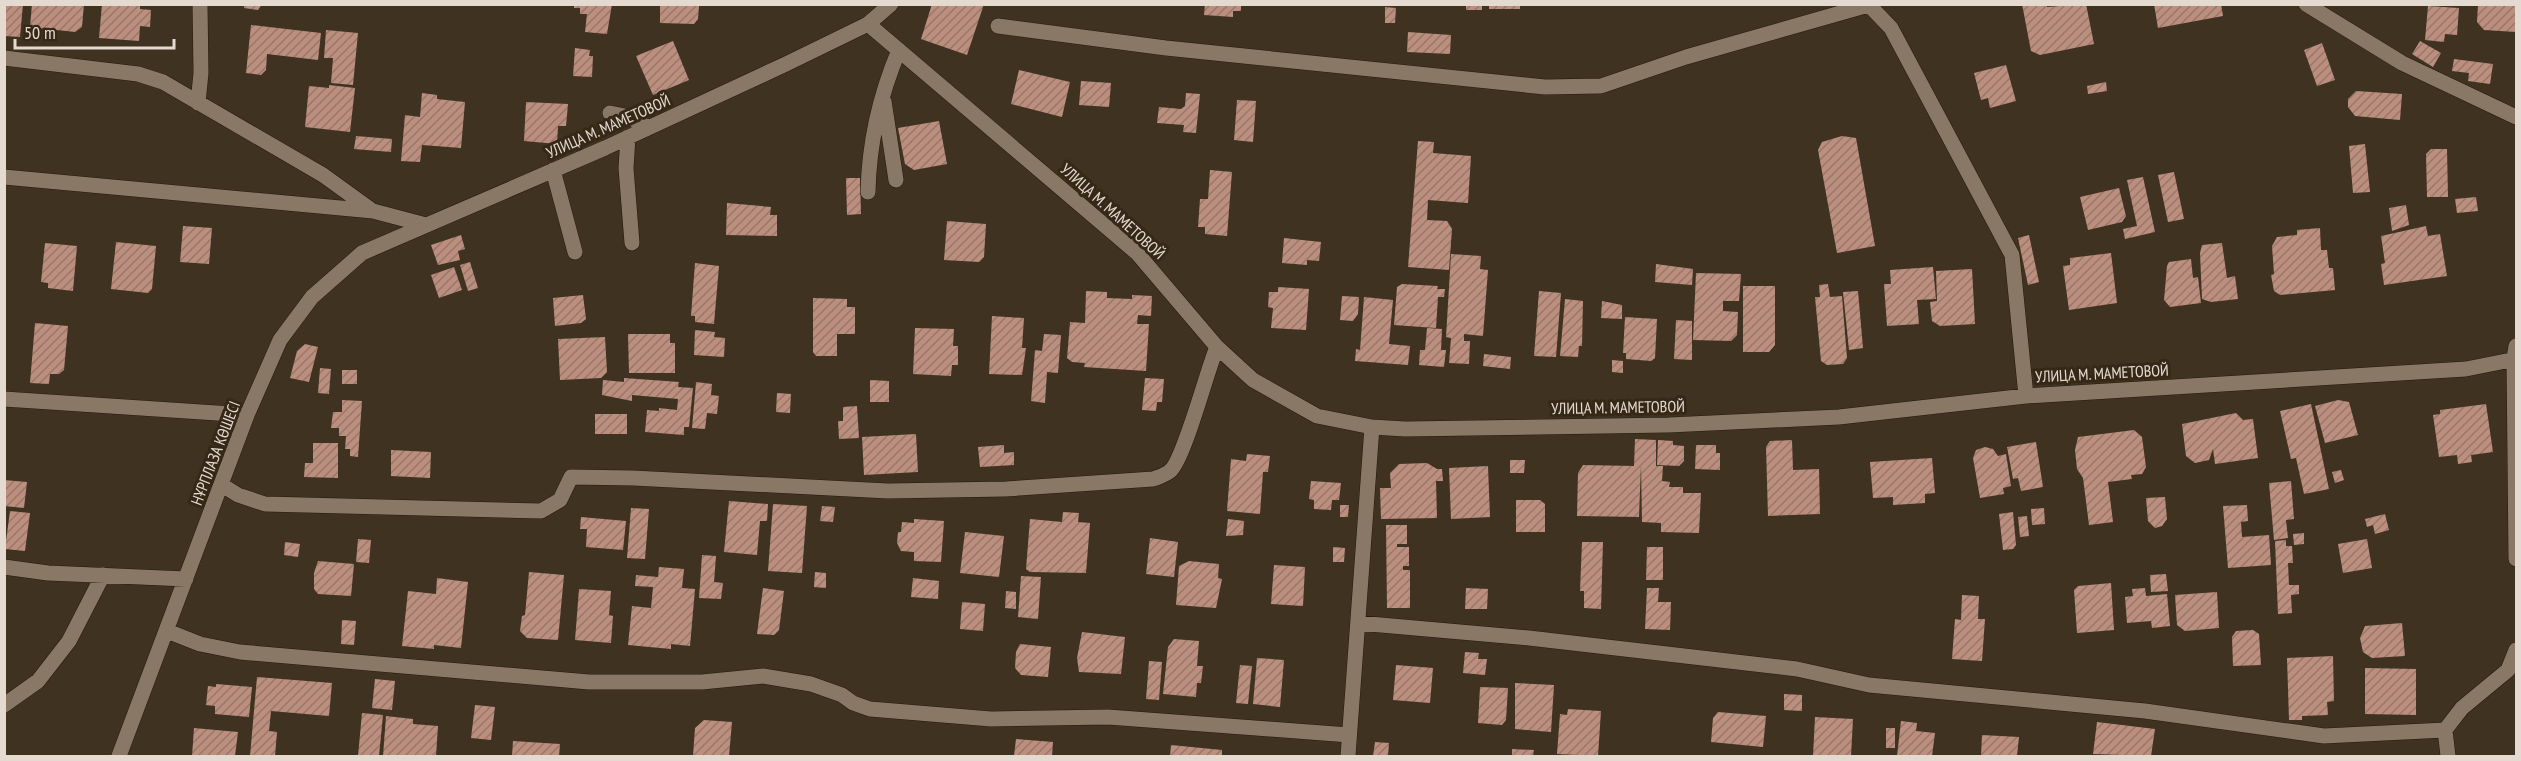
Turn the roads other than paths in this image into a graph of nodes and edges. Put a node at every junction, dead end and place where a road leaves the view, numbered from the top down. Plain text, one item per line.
1 (200, 4) edge
2 (891, 4) edge
3 (2306, 4) edge
4 (1870, 5) edge
5 (868, 24) junction
6 (998, 26) dead end
7 (899, 50) junction
8 (4, 58) edge
9 (883, 95) junction
10 (198, 103) junction
11 (610, 113) dead end
12 (2517, 117) edge
13 (648, 128) junction
14 (628, 137) junction
15 (553, 170) junction
16 (4, 177) edge
17 (896, 180) dead end
18 (868, 192) dead end
19 (373, 211) junction
20 (426, 225) junction
21 (633, 243) dead end
22 (575, 252) dead end
23 (1217, 347) junction
24 (2516, 355) edge
25 (2026, 396) junction
26 (4, 399) edge
27 (247, 415) junction
28 (1372, 427) junction
29 (222, 486) junction
30 (2516, 550) edge
31 (4, 567) edge
32 (103, 575) junction
33 (186, 579) junction
34 (1358, 623) junction
35 (167, 631) junction
36 (2517, 650) edge
37 (4, 705) edge
38 (2445, 730) junction
39 (1349, 735) junction
40 (119, 756) edge
41 (1348, 756) edge
42 (2448, 756) edge

1 - 10 street
2 - 5 street, УЛИЦА М. МАМЕТОВОЙ
3 - 12 street
4 - 6 street
4 - 25 street
5 - 7 street, УЛИЦА М. МАМЕТОВОЙ
5 - 13 street, УЛИЦА М. МАМЕТОВОЙ
7 - 9 street
7 - 23 street, УЛИЦА М. МАМЕТОВОЙ
8 - 10 street
9 - 17 street
9 - 18 street
10 - 19 street
11 - 13 street
13 - 14 street, УЛИЦА М. МАМЕТОВОЙ
14 - 15 street, УЛИЦА М. МАМЕТОВОЙ
14 - 21 street
15 - 20 street, УЛИЦА М. МАМЕТОВОЙ
15 - 22 street
16 - 19 street
19 - 20 street
20 - 27 street, НҰРПЛАЗА КӨШЕСІ
23 - 28 street, УЛИЦА М. МАМЕТОВОЙ
23 - 29 street
24 - 25 street, УЛИЦА М. МАМЕТОВОЙ
24 - 30 street
25 - 28 street, УЛИЦА М. МАМЕТОВОЙ
26 - 27 street
27 - 29 street, НҰРПЛАЗА КӨШЕСІ
28 - 34 street
29 - 33 street, НҰРПЛАЗА КӨШЕСІ
31 - 32 street
32 - 33 street
32 - 37 street
33 - 35 street, НҰРПЛАЗА КӨШЕСІ
34 - 38 street
34 - 39 street
35 - 39 street
35 - 40 street, НҰРПЛАЗА КӨШЕСІ
36 - 38 street
38 - 42 street
39 - 41 street

